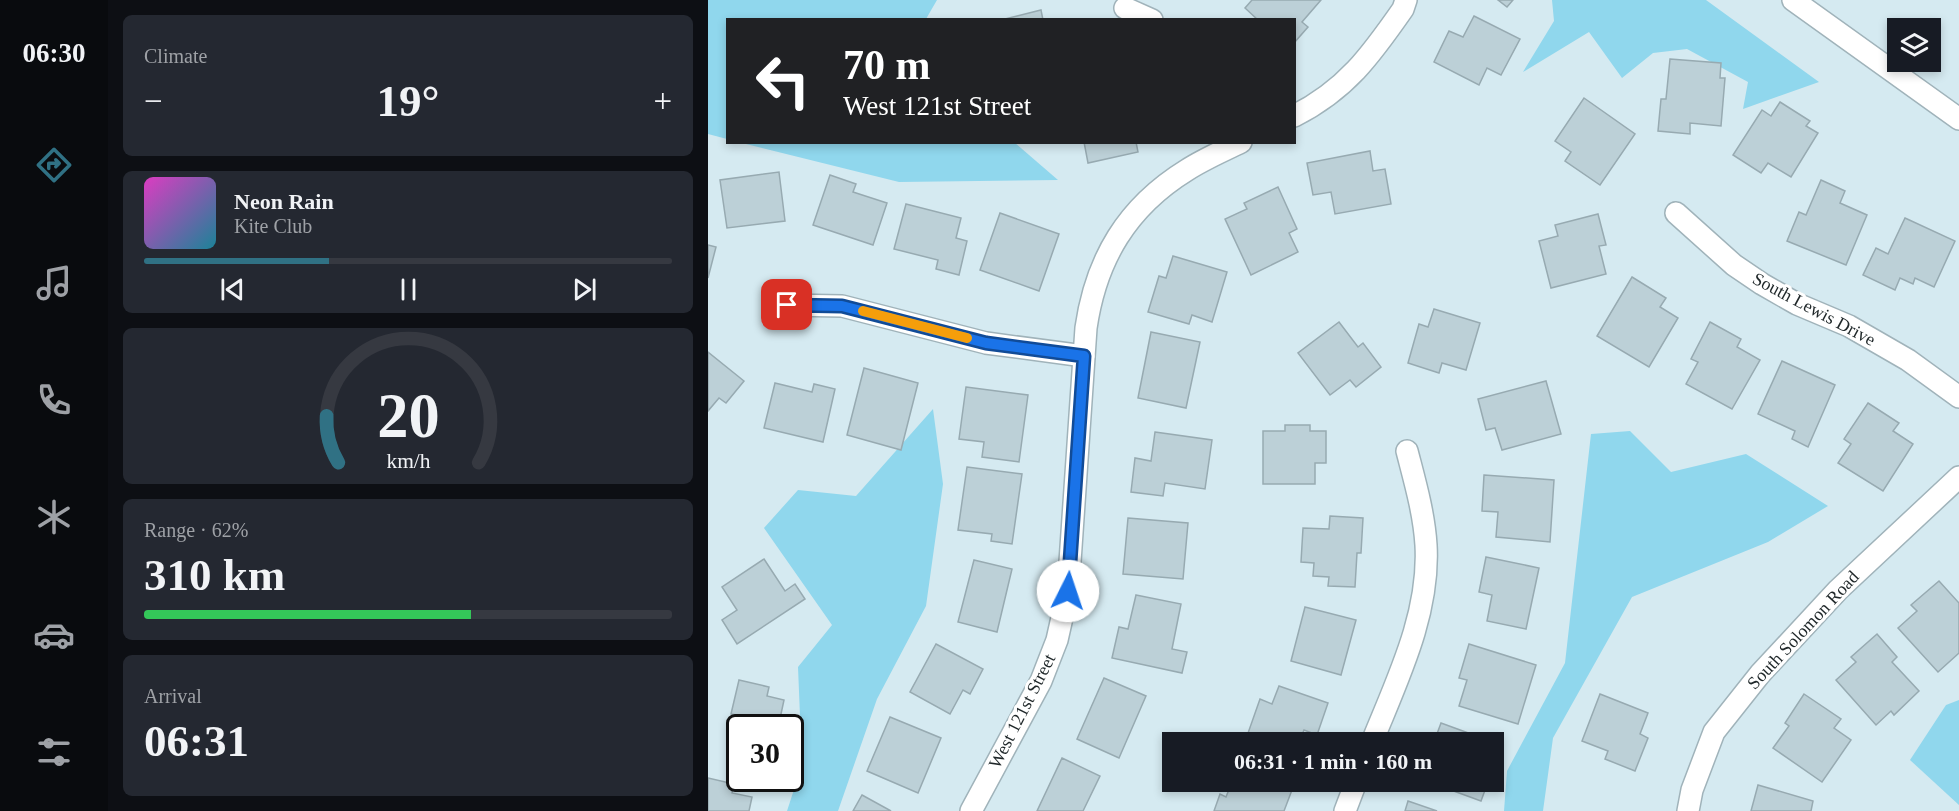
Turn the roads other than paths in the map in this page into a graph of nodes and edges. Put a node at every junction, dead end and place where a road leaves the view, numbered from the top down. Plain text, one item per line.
1 (1406, 0) edge
2 (1793, 0) edge
3 (1125, 8) dead end
4 (1148, 18) edge
5 (1296, 115) edge
6 (1959, 119) edge
7 (1237, 144) edge
8 (1676, 213) dead end
9 (787, 305) dead end
10 (1084, 356) junction
11 (1959, 397) edge
12 (1407, 451) dead end
13 (1959, 477) edge
14 (1376, 732) edge
15 (1352, 792) edge
16 (971, 811) edge
17 (1345, 811) edge
18 (1688, 811) edge

1 - 5 street
2 - 6 street
3 - 4 street
7 - 10 street, West 121st Street
8 - 11 street, South Lewis Drive
9 - 10 street
10 - 16 street, West 121st Street
12 - 14 street
13 - 18 street, South Solomon Road
15 - 17 street

